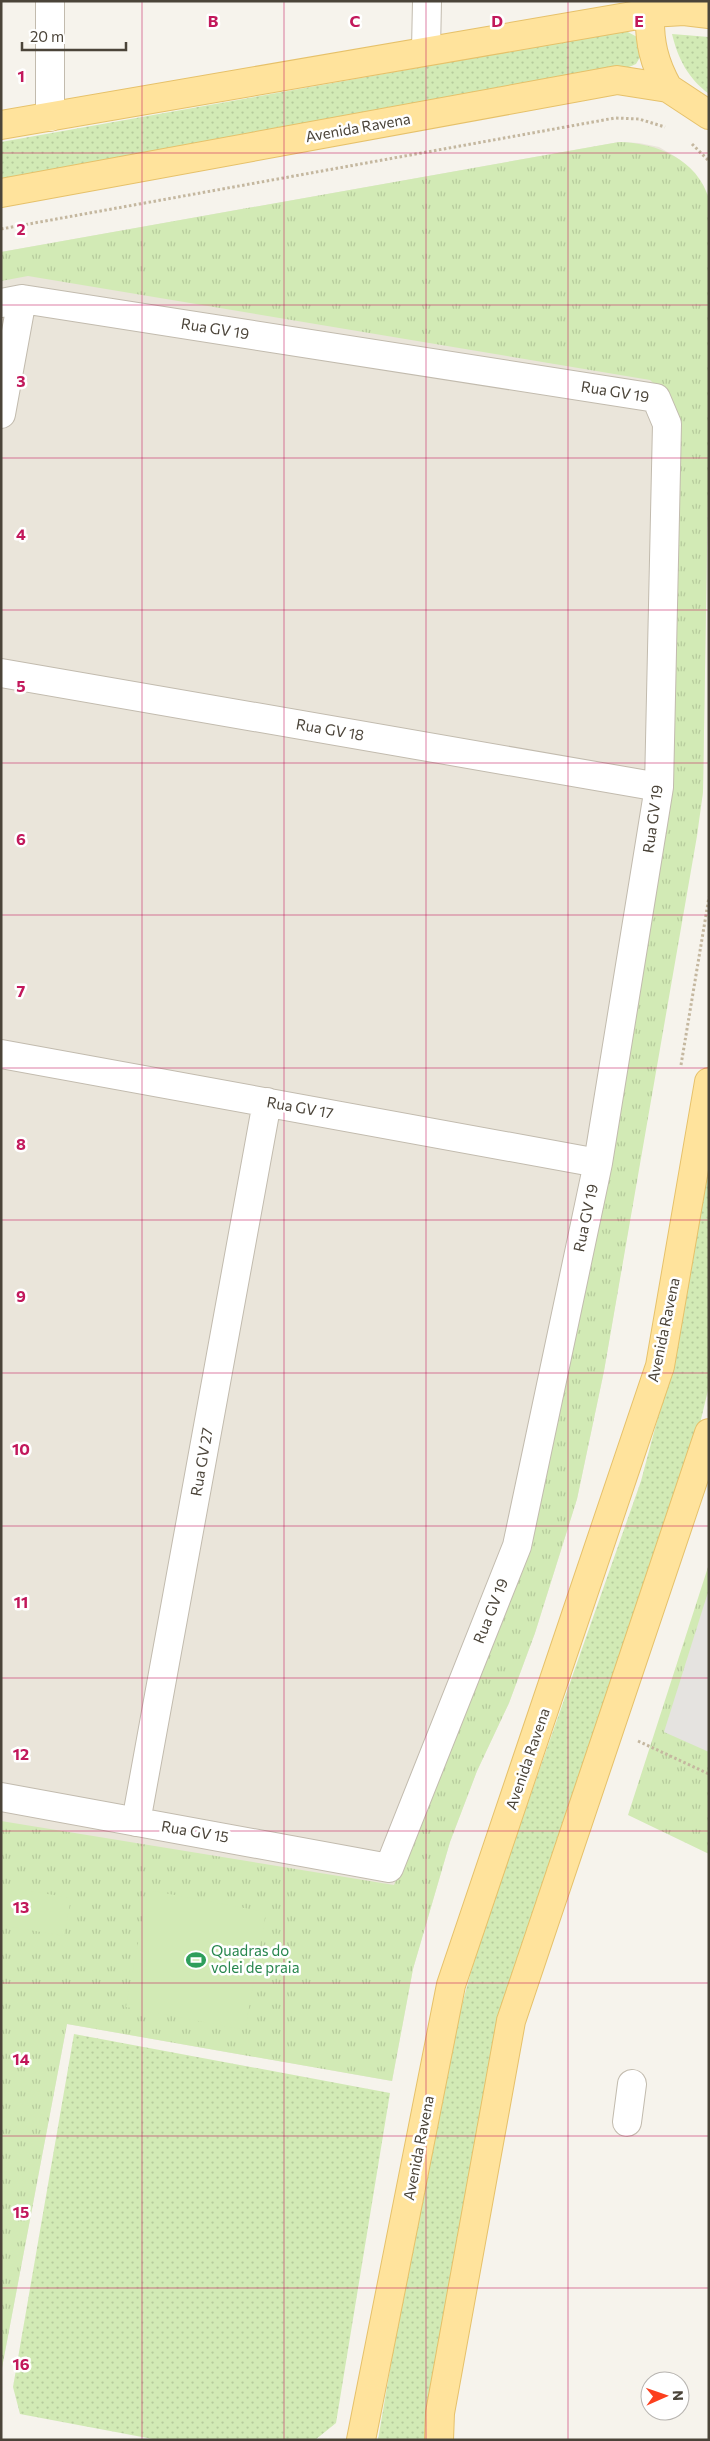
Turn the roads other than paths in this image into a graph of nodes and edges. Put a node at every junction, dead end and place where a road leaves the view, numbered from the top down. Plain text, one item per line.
1 (50, 1) edge
2 (426, 1) edge
3 (652, 7) edge
4 (709, 14) edge
5 (426, 50) junction
6 (668, 88) junction
7 (709, 115) edge
8 (50, 117) junction
9 (1, 125) edge
10 (1, 193) edge
11 (11, 301) edge
12 (1, 414) edge
13 (1, 674) edge
14 (659, 787) junction
15 (1, 1054) edge
16 (709, 1082) edge
17 (267, 1102) junction
18 (598, 1163) junction
19 (709, 1434) edge
20 (1, 1797) edge
21 (136, 1822) junction
22 (390, 1868) joint
23 (632, 2084) dead end
24 (627, 2122) dead end
25 (361, 2440) edge
26 (439, 2440) edge

1 - 8 street
2 - 5 street
3 - 4 main road
3 - 5 main road
3 - 6 main road
5 - 8 main road
6 - 7 main road, Avenida Ravena
6 - 10 main road, Avenida Ravena
8 - 9 main road
11 - 12 street
11 - 14 street, Rua GV 19
13 - 14 street, Rua GV 18
14 - 18 street, Rua GV 19
15 - 17 street, Rua GV 17
16 - 25 main road, Avenida Ravena
17 - 18 street, Rua GV 17
17 - 21 street, Rua GV 27
18 - 22 street, Rua GV 19
19 - 26 main road
20 - 21 street, Rua GV 15
21 - 22 street, Rua GV 15
23 - 24 street

